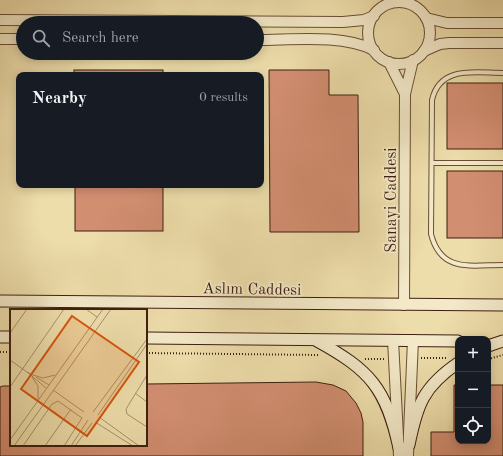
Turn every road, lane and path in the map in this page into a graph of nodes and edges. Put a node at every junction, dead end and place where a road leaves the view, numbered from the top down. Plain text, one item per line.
1 (413, 3) edge
2 (380, 8) edge
3 (426, 18) junction
4 (0, 20) edge
5 (16, 20) edge
6 (264, 22) edge
7 (503, 23) edge
8 (0, 39) edge
9 (16, 39) edge
10 (264, 40) edge
11 (503, 43) edge
12 (374, 50) junction
13 (424, 51) junction
14 (413, 60) junction
15 (389, 62) junction
16 (503, 73) edge
17 (405, 94) junction
18 (433, 163) junction
19 (503, 163) edge
20 (503, 265) edge
21 (0, 301) edge
22 (404, 305) junction
23 (503, 305) edge
24 (147, 338) edge
25 (393, 340) junction
26 (413, 340) junction
27 (455, 340) edge
28 (317, 341) junction
29 (491, 341) edge
30 (503, 341) edge
31 (491, 345) edge
32 (147, 353) edge
33 (503, 355) edge
34 (323, 357) dead end
35 (412, 358) junction
36 (491, 358) edge
37 (395, 359) junction
38 (351, 361) junction
39 (454, 361) edge
40 (404, 451) edge

1 - 2 street
1 - 3 street
2 - 6 street
2 - 12 street
3 - 7 street
3 - 13 street
4 - 5 street
8 - 9 street
10 - 12 street
11 - 13 street
12 - 15 street
13 - 14 street
14 - 15 street
14 - 17 street, Sanayi Caddesi
15 - 17 street, Sanayi Caddesi
16 - 18 lane
17 - 22 street, Sanayi Caddesi
18 - 19 lane
18 - 20 lane
21 - 22 main road, Aslım Caddesi
22 - 23 main road, Aslım Caddesi
24 - 28 main road
25 - 26 main road
25 - 28 main road
25 - 37 street
26 - 27 main road
26 - 35 street
28 - 38 main road
29 - 30 main road
30 - 31 main road
32 - 34 path
33 - 36 path
35 - 39 path
35 - 40 street
37 - 38 path
37 - 40 street
38 - 40 main road
39 - 40 main road

